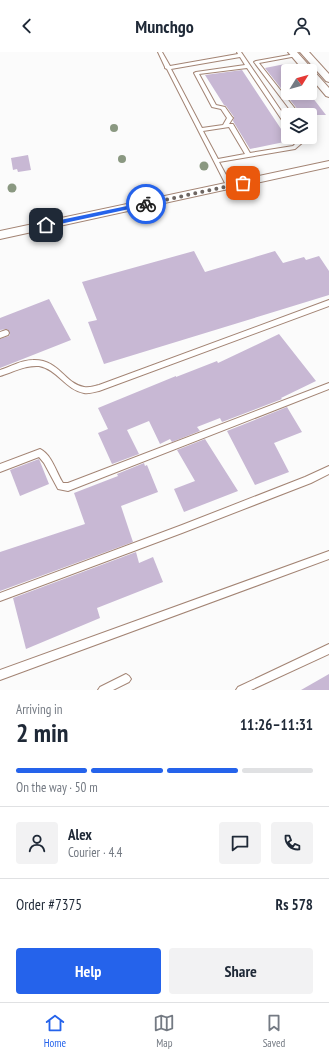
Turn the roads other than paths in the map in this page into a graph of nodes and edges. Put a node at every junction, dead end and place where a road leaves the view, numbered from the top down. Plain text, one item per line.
1 (160, 52) edge
2 (304, 52) edge
3 (294, 53) edge
4 (240, 54) edge
5 (303, 64) edge
6 (248, 66) junction
7 (167, 68) junction
8 (329, 79) edge
9 (317, 81) edge
10 (329, 94) edge
11 (292, 108) edge
12 (281, 114) edge
13 (225, 126) junction
14 (200, 130) junction
15 (298, 144) edge
16 (248, 155) junction
17 (216, 161) junction
18 (329, 164) edge
19 (229, 186) junction
20 (0, 235) edge
21 (329, 303) edge
22 (0, 373) edge
23 (329, 386) edge
24 (0, 468) edge
25 (329, 470) edge
26 (329, 555) edge
27 (0, 597) edge
28 (329, 649) edge
29 (0, 675) edge
30 (126, 679) dead end
31 (103, 690) edge
32 (241, 690) edge

1 - 7 lane
2 - 8 street
3 - 5 street
3 - 11 lane
4 - 6 lane
4 - 7 lane
6 - 12 lane
6 - 13 lane
7 - 14 lane
9 - 10 street
13 - 14 lane
13 - 16 lane
14 - 17 lane
15 - 16 lane
16 - 17 lane
17 - 19 lane
18 - 19 street
19 - 20 street
21 - 22 lane
23 - 24 lane
25 - 27 lane
26 - 29 lane
28 - 32 lane
30 - 31 lane

